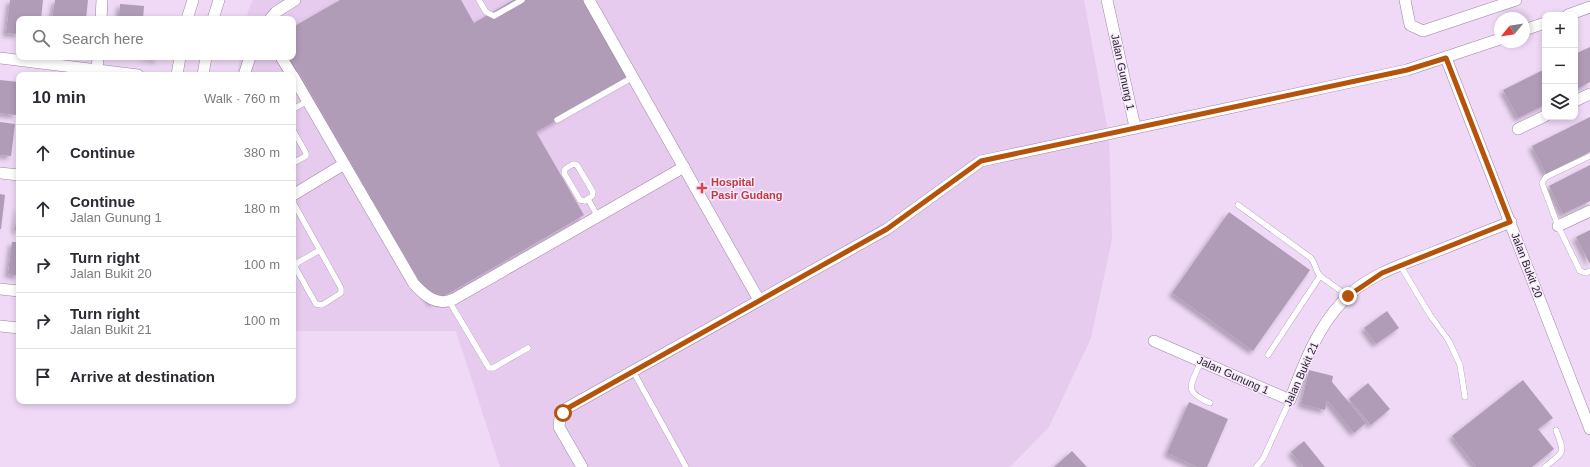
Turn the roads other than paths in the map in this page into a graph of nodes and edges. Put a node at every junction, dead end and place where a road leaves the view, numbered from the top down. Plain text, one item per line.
1 (102, 0) edge
2 (193, 0) edge
3 (219, 0) edge
4 (295, 0) edge
5 (479, 0) edge
6 (522, 0) edge
7 (589, 0) edge
8 (1107, 0) edge
9 (1405, 0) edge
10 (1516, 0) edge
11 (1590, 7) edge
12 (1576, 12) edge
13 (101, 16) edge
14 (188, 16) edge
15 (214, 16) edge
16 (273, 16) edge
17 (1542, 24) edge
18 (1530, 28) edge
19 (1494, 41) edge
20 (0, 58) edge
21 (1446, 58) junction
22 (16, 60) edge
23 (16, 60) edge
24 (98, 60) edge
25 (180, 60) edge
26 (206, 60) edge
27 (249, 60) edge
28 (283, 60) edge
29 (97, 70) junction
30 (113, 72) edge
31 (178, 72) edge
32 (204, 72) edge
33 (245, 72) edge
34 (290, 72) edge
35 (633, 77) junction
36 (296, 81) edge
37 (1590, 94) edge
38 (308, 100) junction
39 (1578, 100) edge
40 (296, 107) edge
41 (1542, 117) edge
42 (557, 120) dead end
43 (1135, 128) junction
44 (1518, 129) dead end
45 (296, 135) edge
46 (1590, 156) edge
47 (296, 161) edge
48 (344, 164) junction
49 (684, 167) junction
50 (0, 173) edge
51 (16, 175) edge
52 (296, 193) edge
53 (588, 199) junction
54 (1238, 205) dead end
55 (296, 207) edge
56 (1590, 211) edge
57 (598, 216) junction
58 (1510, 222) junction
59 (1558, 226) junction
60 (320, 250) junction
61 (296, 265) edge
62 (1400, 265) junction
63 (296, 269) edge
64 (1590, 271) edge
65 (1320, 276) junction
66 (0, 289) edge
67 (16, 291) edge
68 (1348, 296) junction
69 (759, 300) junction
70 (449, 301) junction
71 (0, 326) edge
72 (16, 328) edge
73 (1154, 341) dead end
74 (528, 348) dead end
75 (1268, 355) dead end
76 (1201, 361) junction
77 (632, 371) junction
78 (1465, 397) dead end
79 (1290, 400) junction
80 (1210, 403) dead end
81 (1590, 429) edge
82 (1556, 430) dead end
83 (582, 467) edge
84 (686, 467) edge
85 (1256, 467) edge
86 (1545, 467) edge

1 - 13 street
2 - 14 street
3 - 15 street
4 - 16 street
5 - 6 lane
7 - 35 street
8 - 43 street, Jalan Gunung 1
9 - 10 street
11 - 12 street
17 - 18 street
19 - 21 street
20 - 23 street
21 - 43 street
21 - 58 street, Jalan Bukit 20
22 - 29 street
24 - 29 street
25 - 31 street
26 - 32 street
27 - 33 street
28 - 34 street
29 - 30 street
35 - 42 lane
35 - 49 street
36 - 38 street
37 - 39 street
38 - 40 lane
38 - 48 street
41 - 44 street
43 - 69 street
45 - 47 lane
46 - 59 lane
48 - 52 street
48 - 70 street
49 - 57 street
49 - 69 street
50 - 51 street
53 - 53 lane
53 - 57 lane
54 - 65 lane
55 - 60 lane
56 - 59 street
57 - 70 street
58 - 62 street, Jalan Bukit 21
58 - 81 street, Jalan Bukit 20
59 - 64 lane
60 - 61 lane
60 - 63 lane
62 - 68 street, Jalan Bukit 21
62 - 78 lane
65 - 68 lane
65 - 75 lane
66 - 67 street
68 - 79 street, Jalan Bukit 21
69 - 77 street
70 - 74 lane
71 - 72 street
73 - 76 street, Jalan Gunung 1
76 - 79 street, Jalan Gunung 1
76 - 80 lane
77 - 83 street
77 - 84 lane
79 - 85 lane, Jalan Bukit 21
82 - 86 lane

